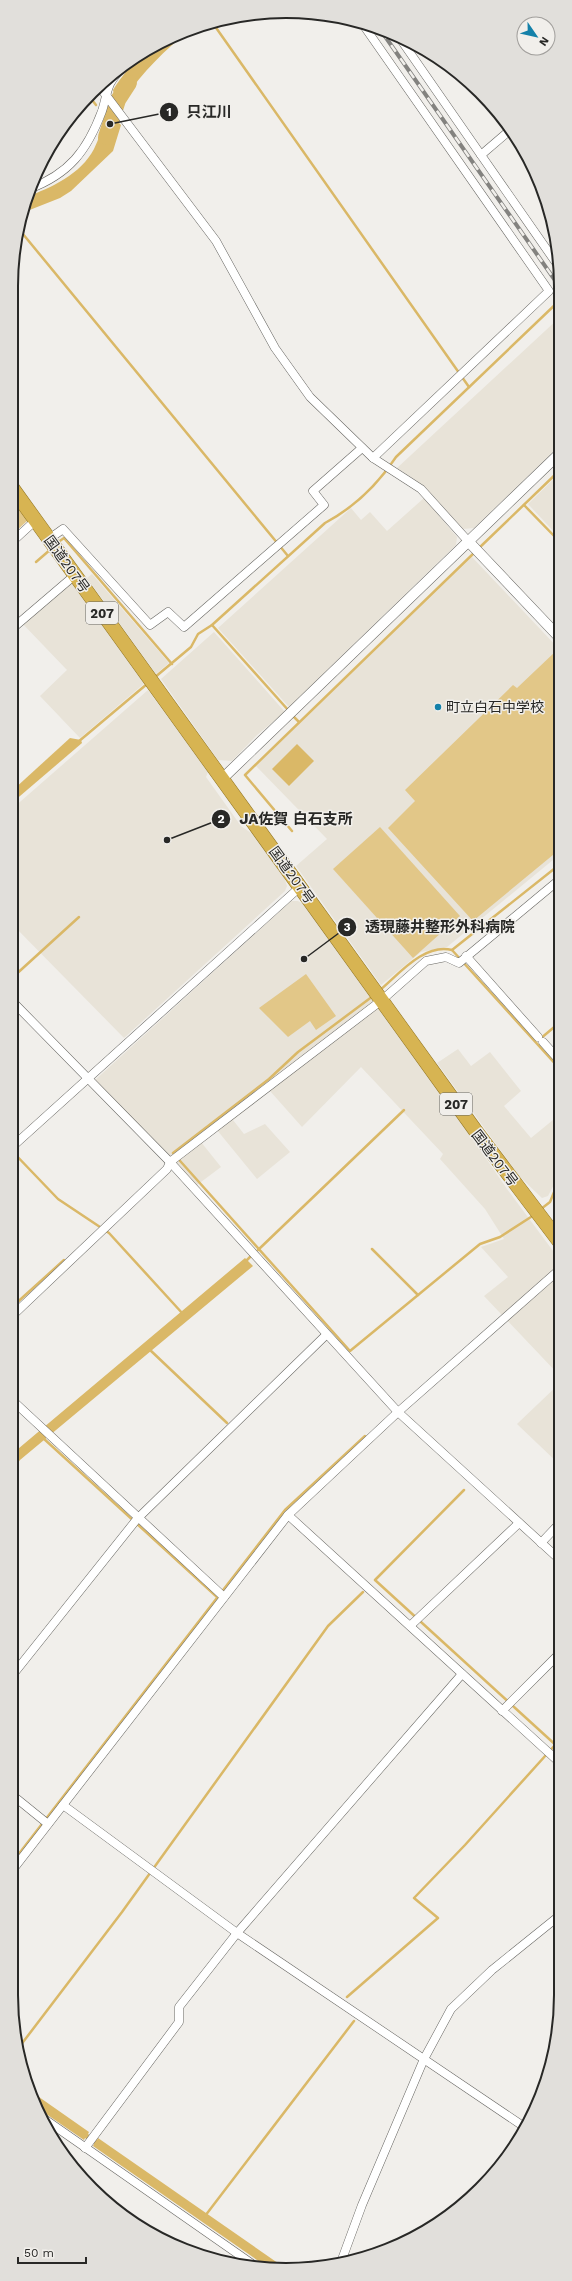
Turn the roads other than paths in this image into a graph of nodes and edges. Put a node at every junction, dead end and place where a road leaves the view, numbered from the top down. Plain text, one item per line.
1 (367, 31) edge
2 (405, 46) edge
3 (110, 84) edge
4 (102, 91) edge
5 (106, 96) junction
6 (506, 133) edge
7 (481, 155) junction
8 (37, 187) edge
9 (552, 257) edge
10 (362, 448) junction
11 (373, 458) junction
12 (554, 459) edge
13 (18, 496) edge
14 (36, 520) junction
15 (18, 536) edge
16 (52, 543) junction
17 (474, 547) junction
18 (75, 575) junction
19 (18, 621) edge
20 (554, 632) edge
21 (222, 779) junction
22 (554, 884) edge
23 (300, 887) junction
24 (463, 959) junction
25 (378, 995) junction
26 (18, 1007) edge
27 (554, 1054) edge
28 (88, 1079) junction
29 (18, 1142) edge
30 (174, 1159) junction
31 (539, 1216) junction
32 (554, 1226) edge
33 (554, 1235) edge
34 (554, 1274) edge
35 (18, 1310) edge
36 (326, 1335) junction
37 (18, 1406) edge
38 (398, 1412) junction
39 (288, 1514) junction
40 (136, 1520) junction
41 (519, 1523) junction
42 (554, 1529) edge
43 (541, 1542) junction
44 (554, 1554) edge
45 (222, 1594) junction
46 (415, 1621) junction
47 (554, 1659) edge
48 (18, 1668) edge
49 (462, 1674) junction
50 (507, 1705) junction
51 (554, 1757) edge
52 (18, 1800) edge
53 (63, 1805) junction
54 (45, 1822) junction
55 (18, 1862) edge
56 (554, 1920) edge
57 (237, 1933) junction
58 (424, 2059) junction
59 (521, 2124) edge
60 (54, 2129) edge
61 (89, 2142) junction
62 (343, 2257) edge
63 (246, 2260) edge

1 - 11 street
2 - 7 street
3 - 5 street
4 - 5 street
5 - 8 street
5 - 10 street
6 - 7 street
7 - 9 street
10 - 11 street
10 - 16 street
11 - 17 street
12 - 17 street
13 - 14 highway, 国道207号 / 207
14 - 15 street
14 - 16 highway, 国道207号 / 207
16 - 18 highway, 国道207号 / 207
17 - 20 street
17 - 21 street
18 - 19 street
18 - 21 highway, 国道207号 / 207
21 - 23 highway, 国道207号 / 207
22 - 24 street
23 - 25 highway, 国道207号 / 207
23 - 28 street
24 - 25 street
24 - 27 street
25 - 30 street
25 - 31 highway, 国道207号 / 207
26 - 28 street
28 - 29 street
28 - 30 street
30 - 35 street
30 - 36 street
31 - 32 street
31 - 33 highway, 国道207号 / 207
34 - 38 street
36 - 38 street
36 - 40 street
37 - 40 street
38 - 39 street
38 - 41 street
39 - 45 street
39 - 46 street
40 - 45 street
40 - 48 street
41 - 43 street
41 - 46 street
42 - 43 street
43 - 44 street
45 - 53 street
46 - 49 street
47 - 50 street
49 - 50 street
49 - 57 street
50 - 51 street
52 - 54 street
53 - 54 street
53 - 57 street
54 - 55 street
56 - 58 street
57 - 58 street
57 - 61 street
58 - 59 street
58 - 62 street
60 - 61 street
61 - 63 street

